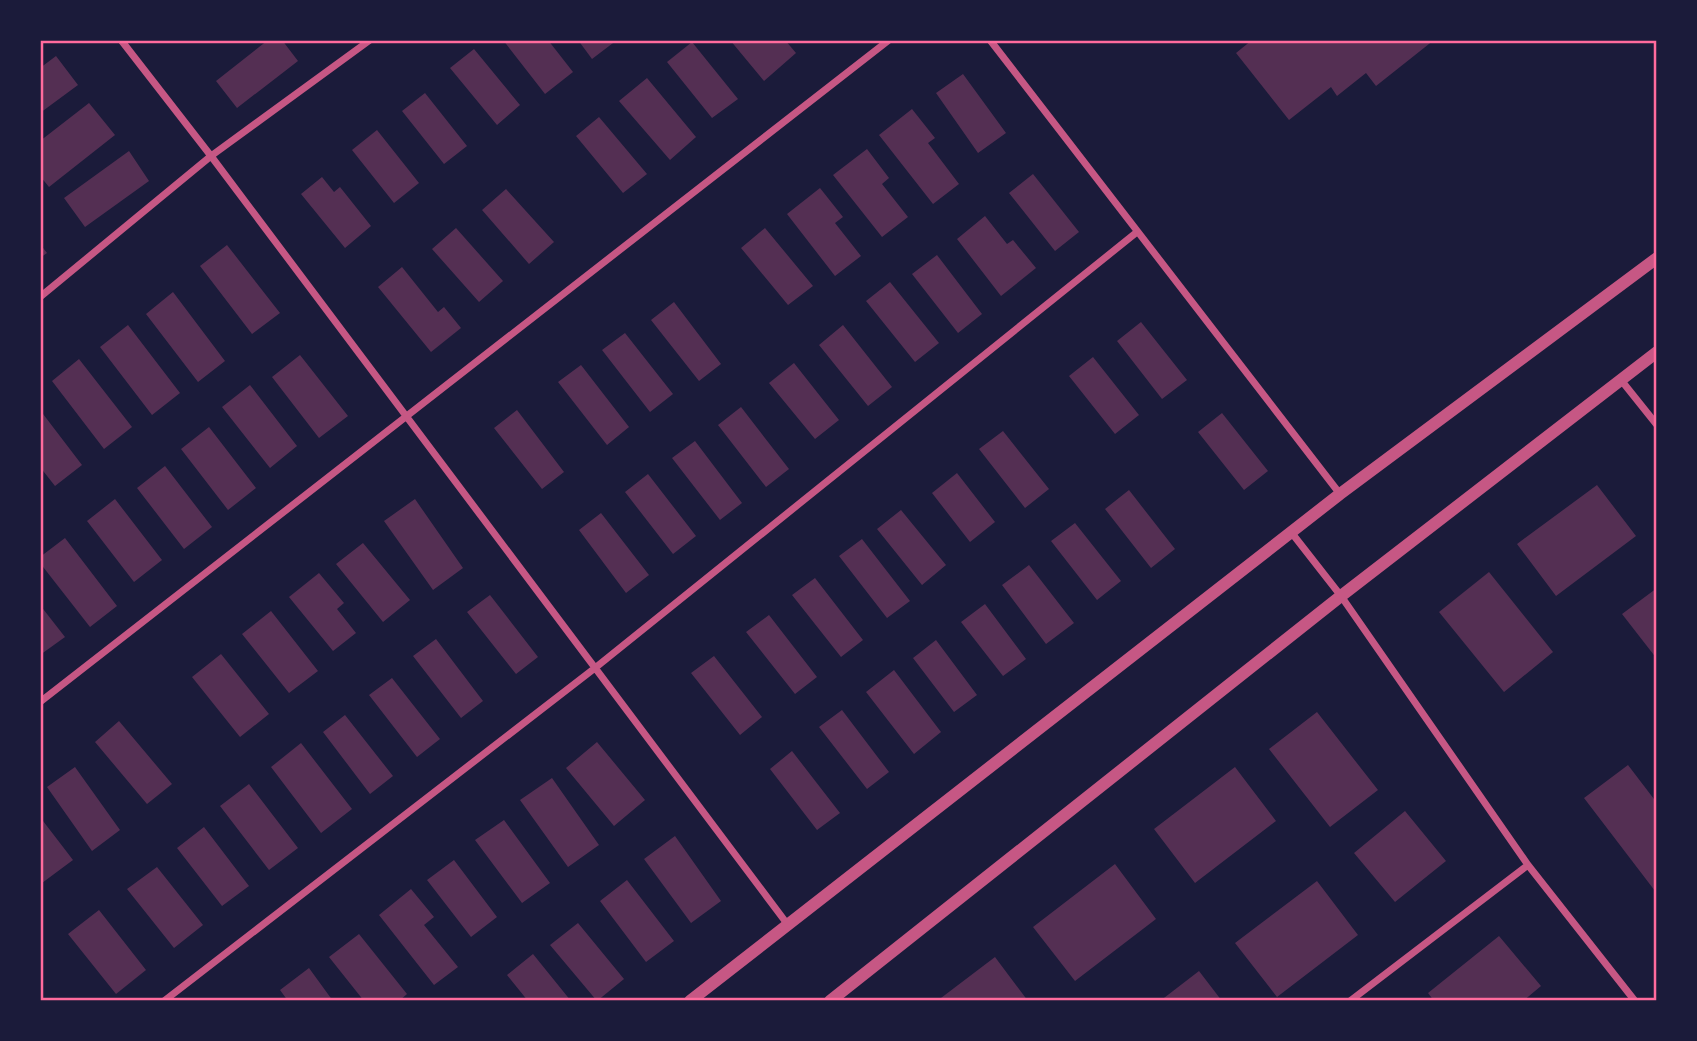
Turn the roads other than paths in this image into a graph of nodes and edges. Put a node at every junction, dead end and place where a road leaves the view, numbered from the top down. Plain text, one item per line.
1 (121, 40) edge
2 (370, 40) edge
3 (889, 40) edge
4 (990, 40) edge
5 (211, 156) junction
6 (1137, 232) junction
7 (1657, 258) edge
8 (40, 297) edge
9 (1657, 352) edge
10 (1621, 380) junction
11 (406, 417) junction
12 (1657, 425) edge
13 (1340, 494) junction
14 (1291, 532) junction
15 (1341, 596) junction
16 (595, 668) junction
17 (40, 702) edge
18 (1528, 865) junction
19 (788, 925) junction
20 (164, 1001) edge
21 (690, 1001) edge
22 (830, 1001) edge
23 (1350, 1001) edge
24 (1635, 1001) edge

1 - 5 street
2 - 5 street
3 - 11 street
4 - 6 street
5 - 8 street
5 - 11 street
6 - 13 street
6 - 16 street
7 - 13 street
9 - 10 street
10 - 12 street
10 - 15 street
11 - 16 street
11 - 17 street
13 - 14 street
14 - 15 street
14 - 19 street
15 - 18 street
15 - 22 street
16 - 19 street
16 - 20 street
18 - 23 street
18 - 24 street
19 - 21 street

